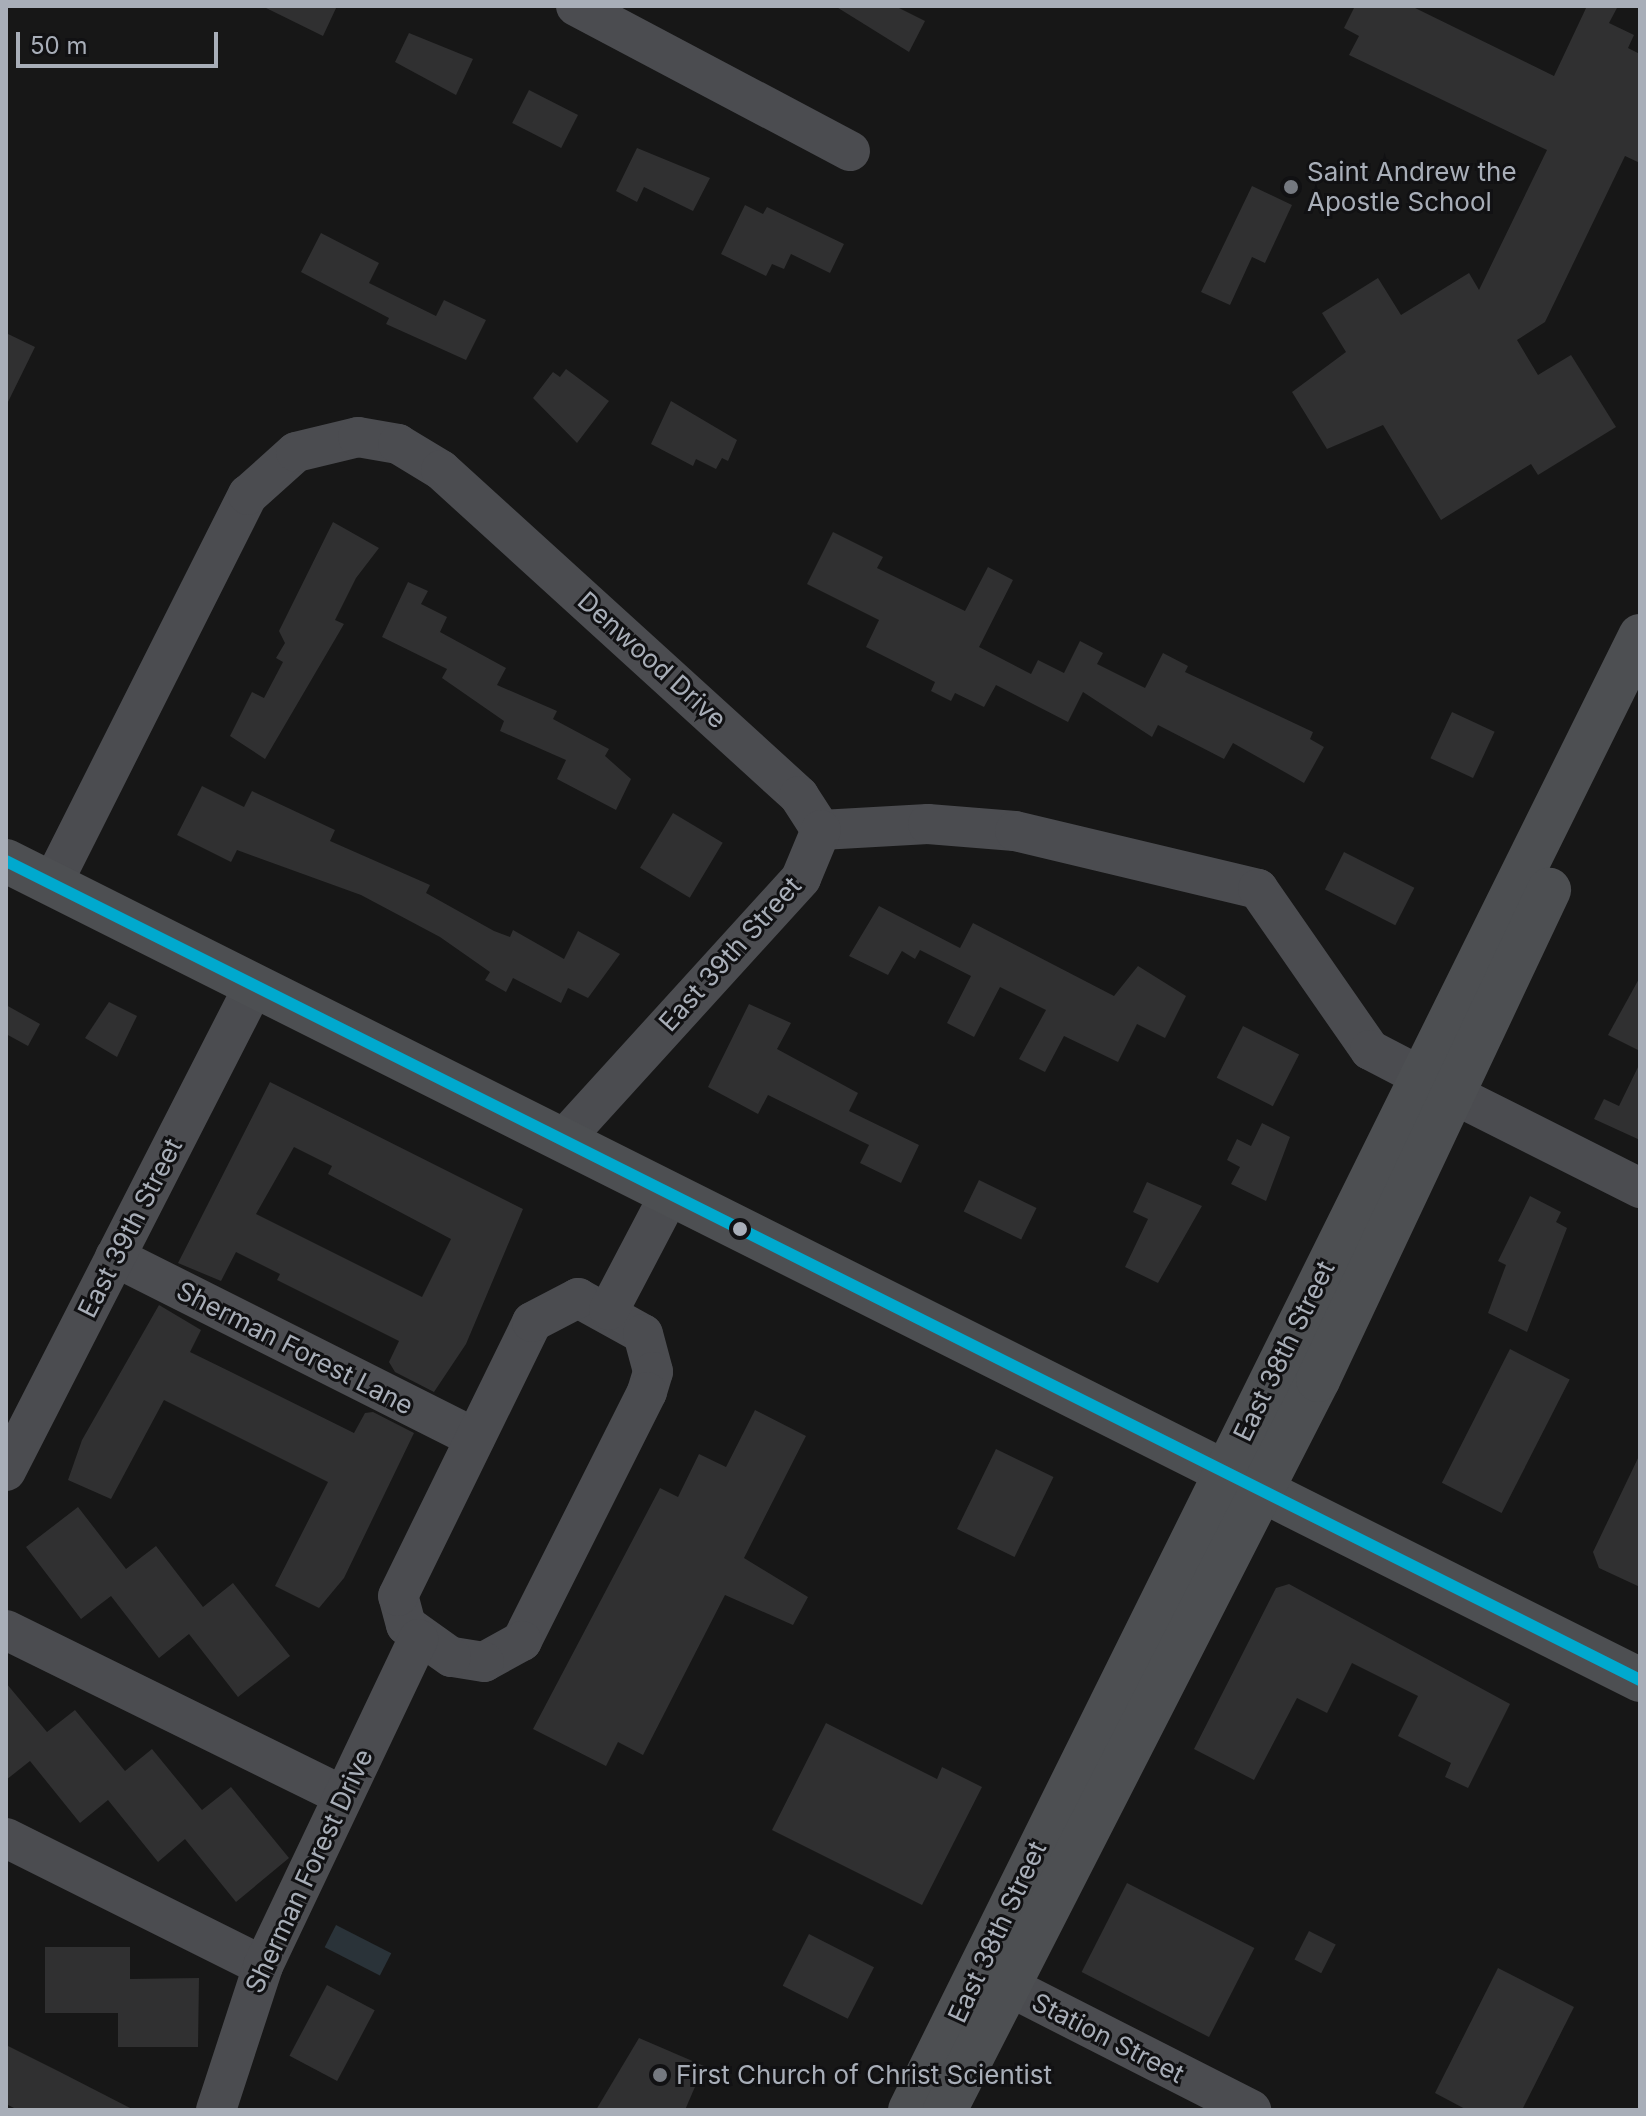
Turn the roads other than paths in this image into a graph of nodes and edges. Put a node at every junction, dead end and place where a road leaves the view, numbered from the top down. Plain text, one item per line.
1 (576, 6) edge
2 (850, 151) dead end
3 (1640, 636) edge
4 (1640, 703) edge
5 (821, 830) junction
6 (6, 861) edge
7 (52, 884) junction
8 (254, 986) junction
9 (1436, 1085) junction
10 (562, 1141) junction
11 (1640, 1188) edge
12 (670, 1194) junction
13 (115, 1257) junction
14 (609, 1310) junction
15 (475, 1438) junction
16 (6, 1471) edge
17 (1245, 1479) junction
18 (6, 1630) edge
19 (418, 1639) junction
20 (1640, 1680) edge
21 (342, 1795) junction
22 (6, 1838) edge
23 (263, 1966) junction
24 (1008, 1986) junction
25 (216, 2110) edge
26 (910, 2110) edge
27 (945, 2110) edge
28 (1251, 2110) edge

1 - 2 street
3 - 9 main road, East 38th Street
4 - 9 main road, East 38th Street
5 - 7 street, Denwood Drive
5 - 9 street
5 - 10 street, East 39th Street
6 - 7 main road
7 - 8 main road
8 - 10 main road
8 - 13 street, East 39th Street
9 - 11 street
9 - 17 main road, East 38th Street
10 - 12 main road
12 - 14 street
12 - 17 main road
13 - 15 street, Sherman Forest Lane
13 - 16 street, East 39th Street
14 - 15 street
14 - 19 street
15 - 19 street
17 - 20 main road
17 - 24 main road, East 38th Street
17 - 26 main road, East 38th Street
18 - 21 street
19 - 21 street, Sherman Forest Drive
21 - 23 street, Sherman Forest Drive
22 - 23 street
23 - 25 street, Sherman Forest Drive
24 - 27 main road, East 38th Street
24 - 28 street, Station Street

